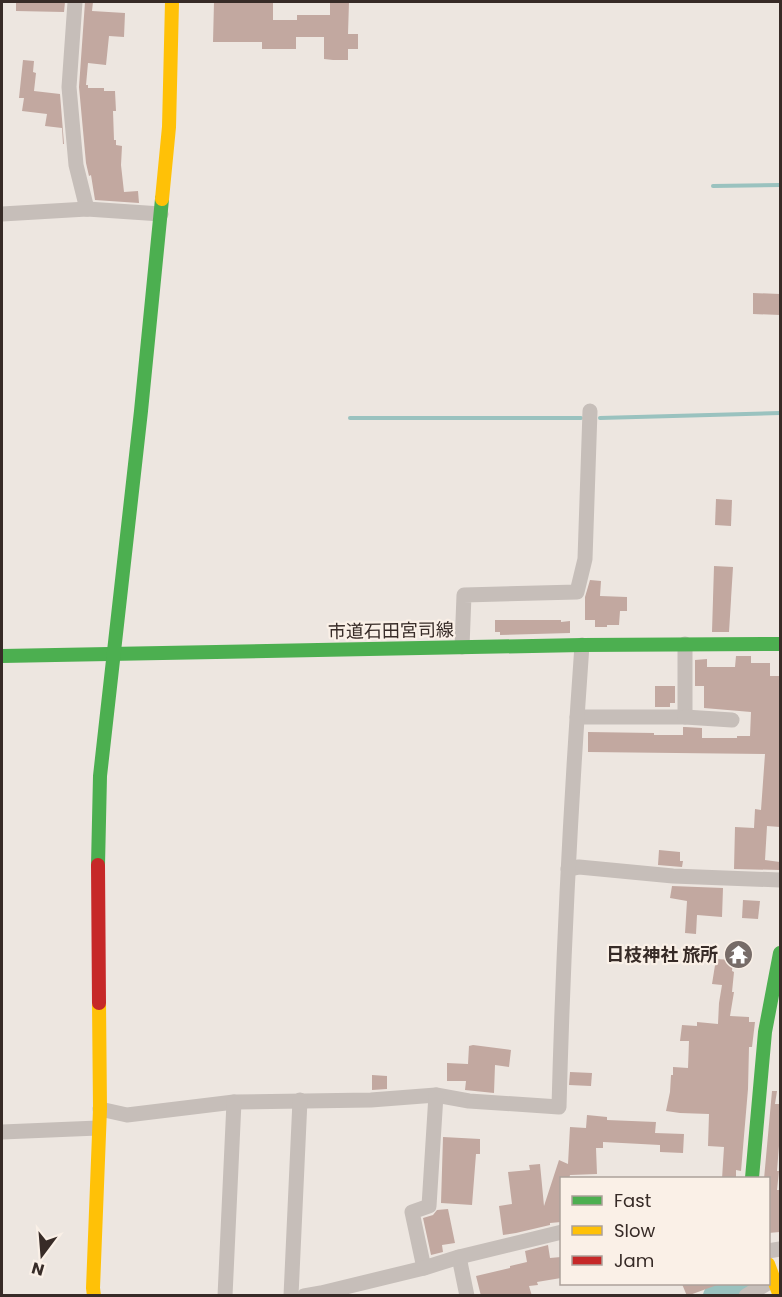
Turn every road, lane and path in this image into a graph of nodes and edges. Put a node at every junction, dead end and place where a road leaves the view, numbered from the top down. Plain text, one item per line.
1 (75, 2) edge
2 (172, 2) edge
3 (87, 209) junction
4 (2, 214) edge
5 (161, 214) junction
6 (590, 411) dead end
7 (685, 644) junction
8 (780, 644) edge
9 (582, 645) junction
10 (462, 647) junction
11 (113, 654) junction
12 (2, 656) edge
13 (577, 717) junction
14 (686, 717) junction
15 (732, 720) dead end
16 (568, 869) junction
17 (780, 880) edge
18 (780, 957) edge
19 (436, 1095) junction
20 (300, 1100) junction
21 (234, 1102) junction
22 (100, 1108) junction
23 (98, 1128) junction
24 (2, 1132) edge
25 (752, 1177) edge
26 (560, 1232) edge
27 (780, 1249) edge
28 (459, 1257) junction
29 (424, 1268) junction
30 (770, 1269) edge
31 (770, 1273) edge
32 (94, 1296) edge
33 (225, 1296) edge
34 (291, 1296) edge
35 (303, 1296) edge
36 (466, 1296) edge
37 (780, 1296) edge

1 - 3 street
2 - 5 street
3 - 4 street
3 - 5 street
5 - 11 street
6 - 10 street
7 - 8 street, 市道石田宮司線
7 - 9 street, 市道石田宮司線
7 - 14 street
9 - 10 street, 市道石田宮司線
9 - 13 street
10 - 11 street, 市道石田宮司線
11 - 12 street, 市道石田宮司線
11 - 22 street
13 - 14 street
13 - 16 street
14 - 15 street
16 - 17 street
16 - 19 street
18 - 25 street
19 - 20 street
19 - 29 street
20 - 21 street
20 - 34 street
21 - 22 street
21 - 33 street
22 - 23 street
23 - 24 street
23 - 32 street
26 - 28 street
27 - 30 street
28 - 29 street
28 - 36 street
29 - 35 street
31 - 37 street

